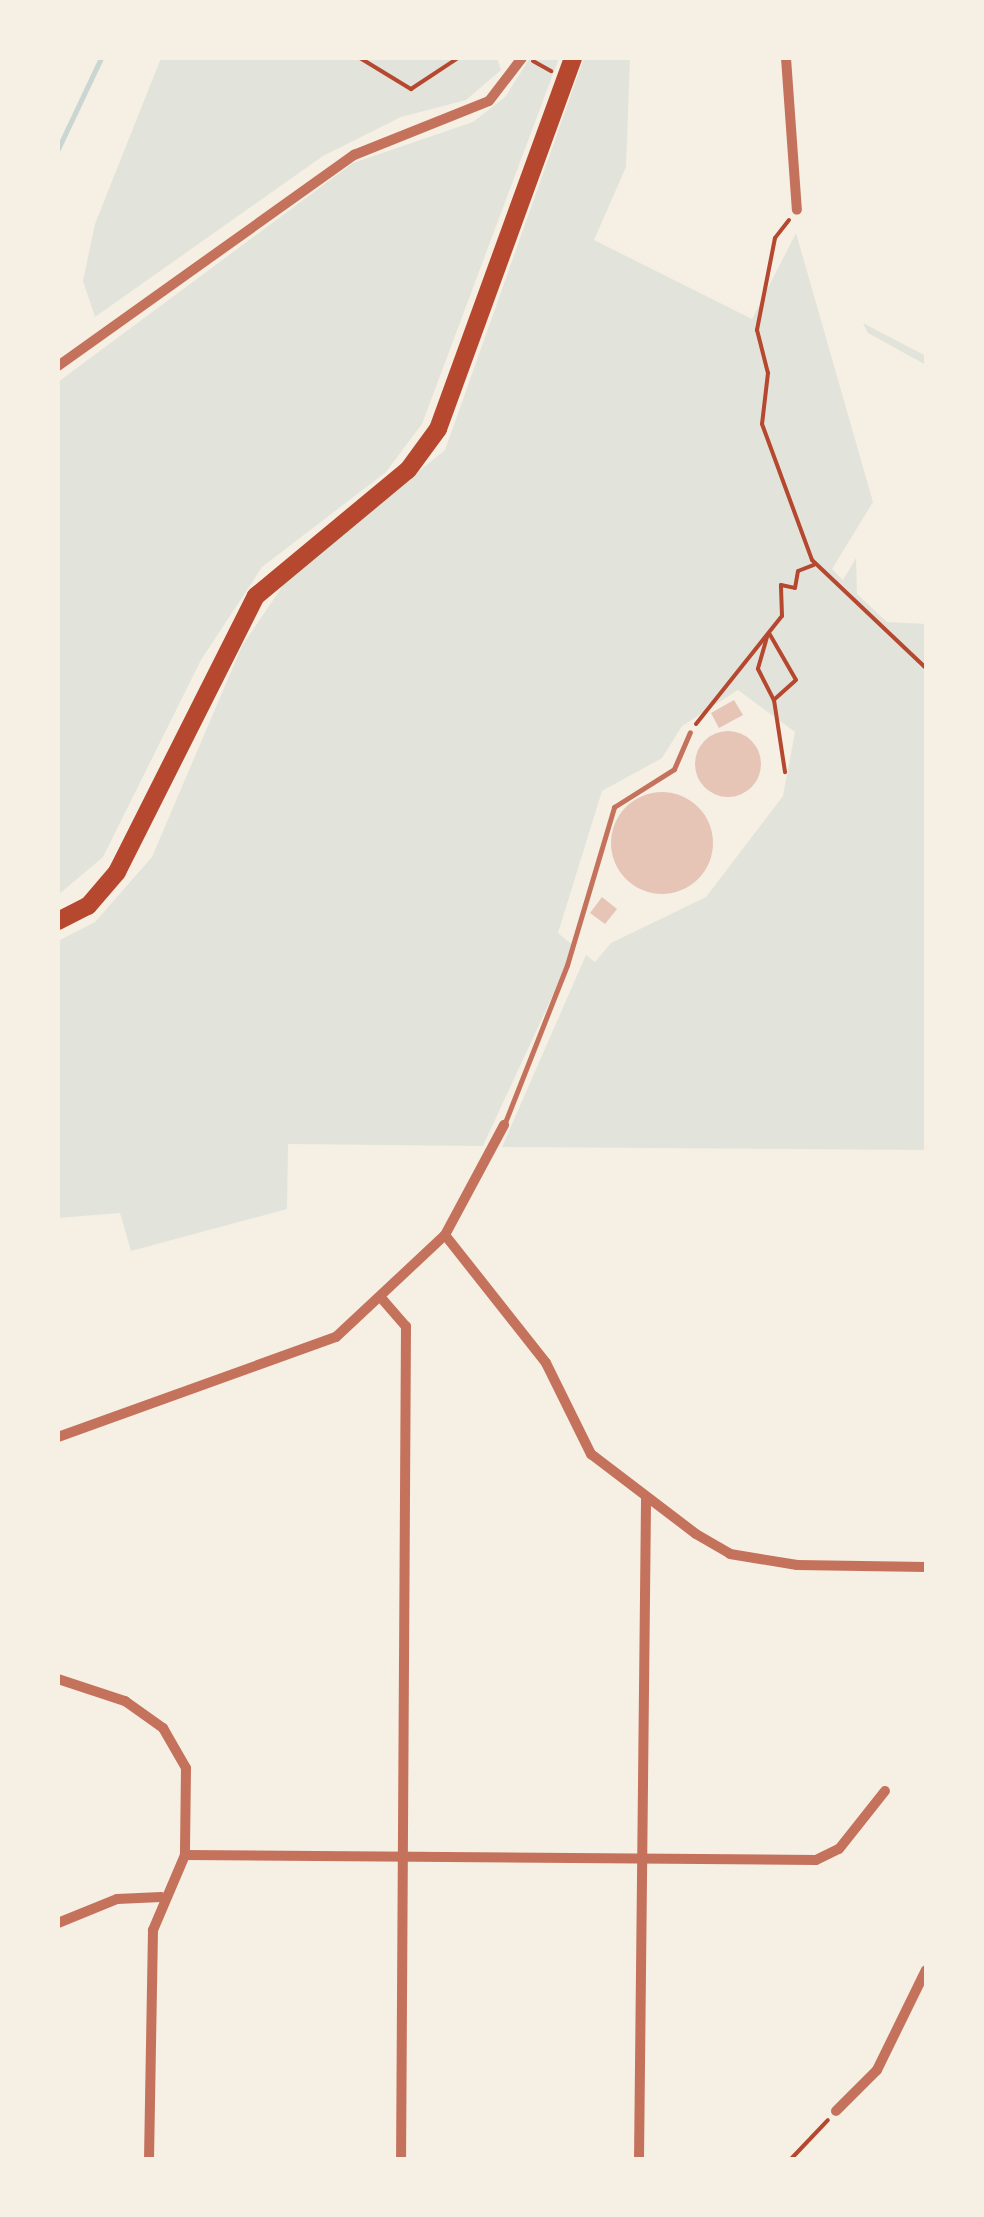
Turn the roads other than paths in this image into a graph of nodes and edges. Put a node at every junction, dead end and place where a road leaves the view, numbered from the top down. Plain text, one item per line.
1 (525, 58) edge
2 (573, 58) edge
3 (786, 58) edge
4 (797, 210) road end
5 (58, 366) edge
6 (690, 732) road end
7 (58, 921) edge
8 (504, 1125) joint
9 (444, 1235) junction
10 (383, 1300) junction
11 (58, 1437) edge
12 (646, 1498) junction
13 (926, 1568) edge
14 (58, 1679) edge
15 (885, 1791) dead end
16 (185, 1855) junction
17 (402, 1857) junction
18 (640, 1859) junction
19 (161, 1897) junction
20 (58, 1923) edge
21 (926, 1970) edge
22 (836, 2111) road end
23 (149, 2160) edge
24 (401, 2160) edge
25 (639, 2160) edge

1 - 5 street
2 - 7 main road
3 - 4 street
6 - 8 lane
8 - 9 street
9 - 10 street
9 - 12 street
10 - 11 street
10 - 17 street
12 - 13 street
12 - 18 street
14 - 16 street
15 - 18 street
16 - 17 street
16 - 19 street
17 - 18 street
17 - 24 street
18 - 25 street
19 - 20 street
19 - 23 street
21 - 22 street

